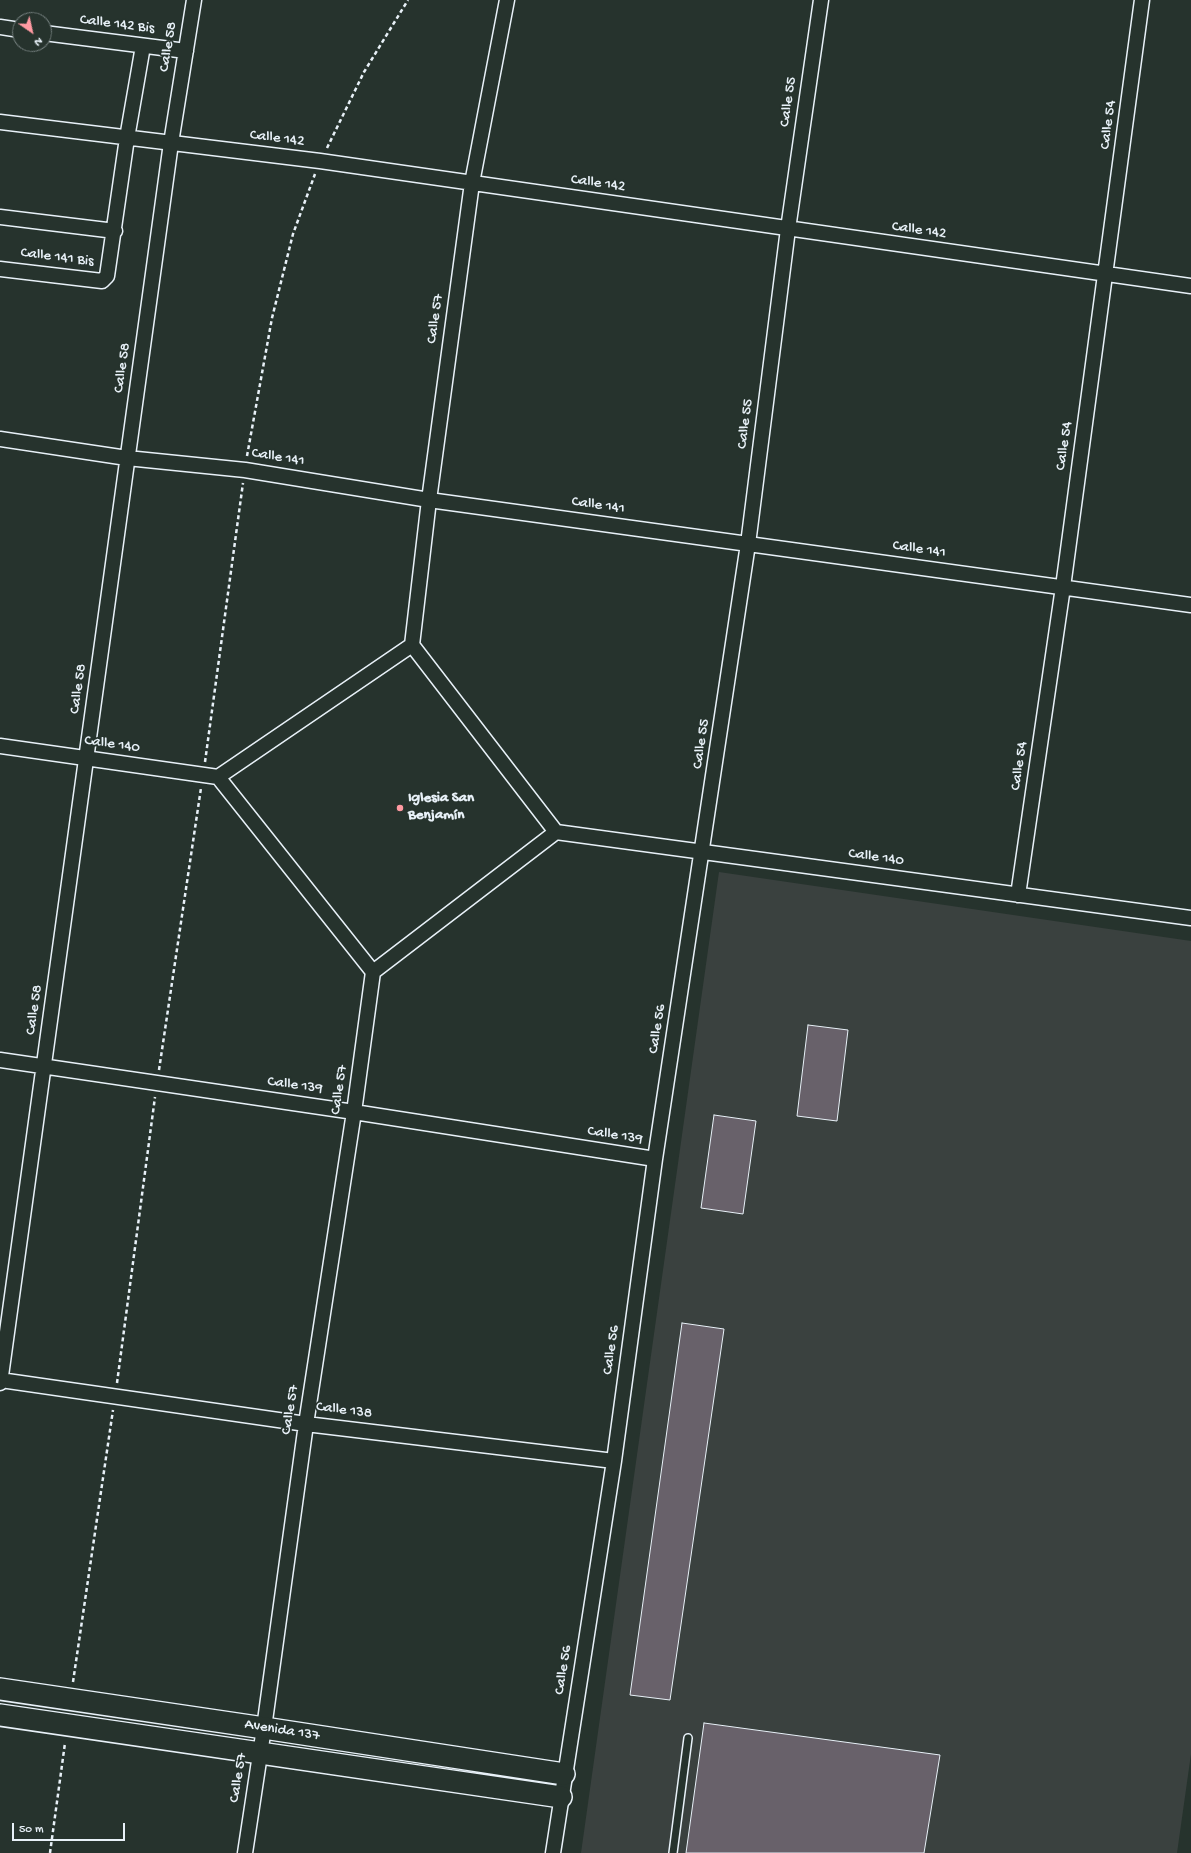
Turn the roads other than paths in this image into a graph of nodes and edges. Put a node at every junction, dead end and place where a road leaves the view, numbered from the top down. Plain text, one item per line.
1 (194, 0) edge
2 (507, 0) edge
3 (822, 0) edge
4 (1142, 0) edge
5 (0, 27) edge
6 (12, 29) edge
7 (52, 34) edge
8 (143, 46) junction
9 (186, 51) junction
10 (0, 122) edge
11 (127, 138) junction
12 (171, 143) junction
13 (472, 183) junction
14 (0, 217) edge
15 (788, 230) junction
16 (114, 231) junction
17 (0, 269) edge
18 (1106, 275) junction
19 (1191, 286) edge
20 (0, 438) edge
21 (127, 458) junction
22 (429, 500) junction
23 (748, 544) junction
24 (1063, 587) junction
25 (1191, 605) edge
26 (412, 645) junction
27 (0, 746) edge
28 (86, 758) junction
29 (218, 777) junction
30 (556, 832) junction
31 (703, 851) junction
32 (1018, 895) junction
33 (1191, 918) edge
34 (373, 972) junction
35 (0, 1060) edge
36 (45, 1066) junction
37 (354, 1112) junction
38 (655, 1159) junction
39 (0, 1381) edge
40 (306, 1424) junction
41 (614, 1461) junction
42 (0, 1689) edge
43 (0, 1715) edge
44 (264, 1728) junction
45 (688, 1738) dead end
46 (260, 1754) junction
47 (564, 1774) junction
48 (561, 1797) junction
49 (245, 1853) edge
50 (553, 1853) edge
51 (673, 1853) edge

1 - 9 street, Calle 58
2 - 13 street, Calle 57
3 - 15 street, Calle 55
4 - 18 street, Calle 54
5 - 6 street
7 - 8 street, Calle 142 Bis
8 - 9 street, Calle 142 Bis
8 - 11 street
9 - 12 street, Calle 58
10 - 11 street, Calle 142
11 - 12 street, Calle 142
11 - 16 street
12 - 13 street, Calle 142
12 - 21 street, Calle 58
13 - 15 street, Calle 142
13 - 22 street, Calle 57
14 - 16 street
15 - 18 street, Calle 142
15 - 23 street, Calle 55
16 - 17 street, Calle 141 Bis
18 - 19 street, Calle 142
18 - 24 street, Calle 54
20 - 21 street, Calle 141
21 - 22 street, Calle 141
21 - 28 street, Calle 58
22 - 23 street, Calle 141
22 - 26 street, Calle 57
23 - 24 street, Calle 141
23 - 31 street, Calle 55
24 - 25 street, Calle 141
24 - 32 street, Calle 54
26 - 29 street
26 - 30 street
27 - 28 street, Calle 140
28 - 29 street, Calle 140
28 - 36 street, Calle 58
29 - 34 street
30 - 31 street, Calle 140
30 - 34 street
31 - 32 street, Calle 140
31 - 38 street, Calle 56
32 - 33 street, Calle 140
34 - 37 street, Calle 57
35 - 36 street, Calle 139
36 - 37 street, Calle 139
36 - 39 street, Calle 58
37 - 38 street, Calle 139
37 - 40 street, Calle 57
38 - 41 street, Calle 56
39 - 40 street, Calle 138
40 - 41 street, Calle 138
40 - 44 street, Calle 57
41 - 47 street, Calle 56
42 - 44 main road, Avenida 137
43 - 46 main road, Avenida 137
44 - 46 street, Calle 57
44 - 47 main road, Avenida 137
45 - 51 lane
46 - 48 main road, Avenida 137
46 - 49 street, Calle 57
47 - 48 street, Calle 56
48 - 50 street, Calle 56

